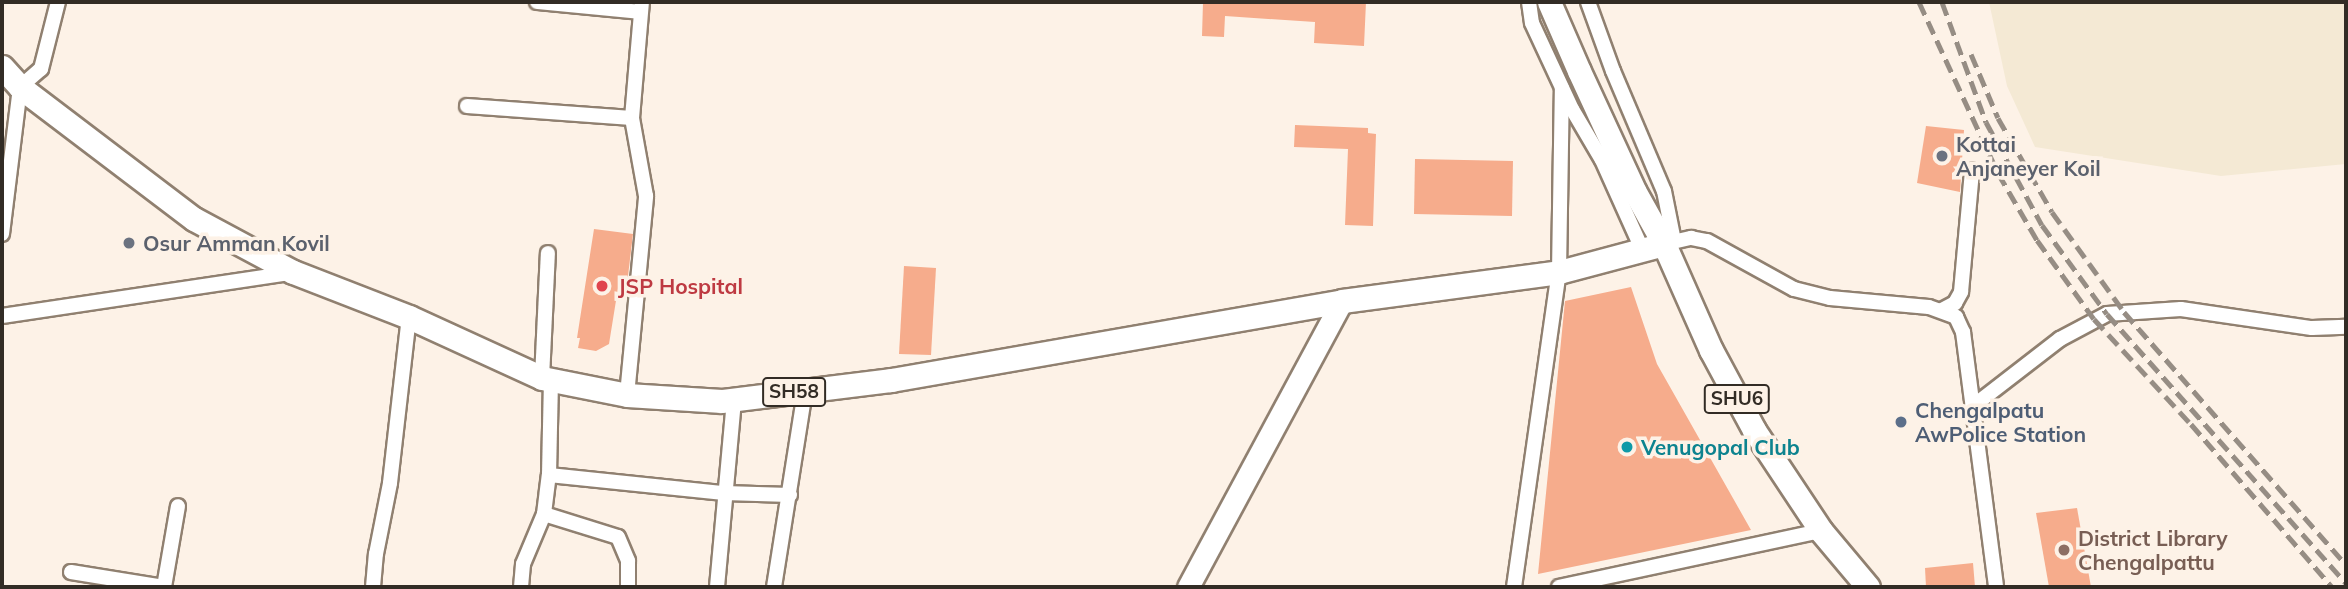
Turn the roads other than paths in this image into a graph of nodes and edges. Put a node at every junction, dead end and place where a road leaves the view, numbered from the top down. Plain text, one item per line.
1 (58, 2) edge
2 (537, 2) edge
3 (1588, 2) edge
4 (1543, 4) edge
5 (641, 7) edge
6 (2, 66) edge
7 (20, 87) junction
8 (1562, 88) junction
9 (467, 106) dead end
10 (632, 118) junction
11 (1972, 170) dead end
12 (2, 234) edge
13 (1660, 245) junction
14 (548, 253) dead end
15 (293, 272) junction
16 (1559, 272) junction
17 (1342, 301) junction
18 (1942, 310) junction
19 (2, 316) edge
20 (409, 317) junction
21 (2346, 327) edge
22 (546, 379) junction
23 (805, 391) junction
24 (627, 395) junction
25 (734, 399) junction
26 (1972, 407) junction
27 (549, 475) junction
28 (724, 493) junction
29 (790, 495) junction
30 (178, 506) dead end
31 (544, 514) junction
32 (1821, 531) junction
33 (71, 572) dead end
34 (164, 587) edge
35 (373, 587) edge
36 (521, 587) edge
37 (628, 587) edge
38 (717, 587) edge
39 (774, 587) edge
40 (1188, 587) edge
41 (1514, 587) edge
42 (1559, 587) edge
43 (1868, 587) edge
44 (1996, 587) edge

1 - 7 street
2 - 5 street
3 - 13 street
4 - 8 street
4 - 13 main road, SHU6
5 - 10 street
6 - 7 main road, SH58
7 - 12 street
7 - 15 main road, SH58
8 - 13 street
8 - 16 street
9 - 10 street
10 - 24 street
11 - 18 street
13 - 16 main road, SH58
13 - 18 street
13 - 32 main road, SHU6
14 - 22 street
15 - 19 street
15 - 20 main road, SH58
16 - 17 main road, SH58
16 - 41 street
17 - 23 main road, SH58
17 - 40 street
18 - 26 street
20 - 22 main road, SH58
20 - 35 street
21 - 26 street
22 - 24 main road, SH58
22 - 27 street
23 - 25 main road, SH58
23 - 29 street
24 - 25 main road, SH58
25 - 28 street
26 - 44 street
27 - 28 street
27 - 31 street
28 - 29 street
28 - 38 street
29 - 39 street
30 - 34 street
31 - 36 street
31 - 37 street
32 - 42 street
32 - 43 main road, SHU6
33 - 34 street

